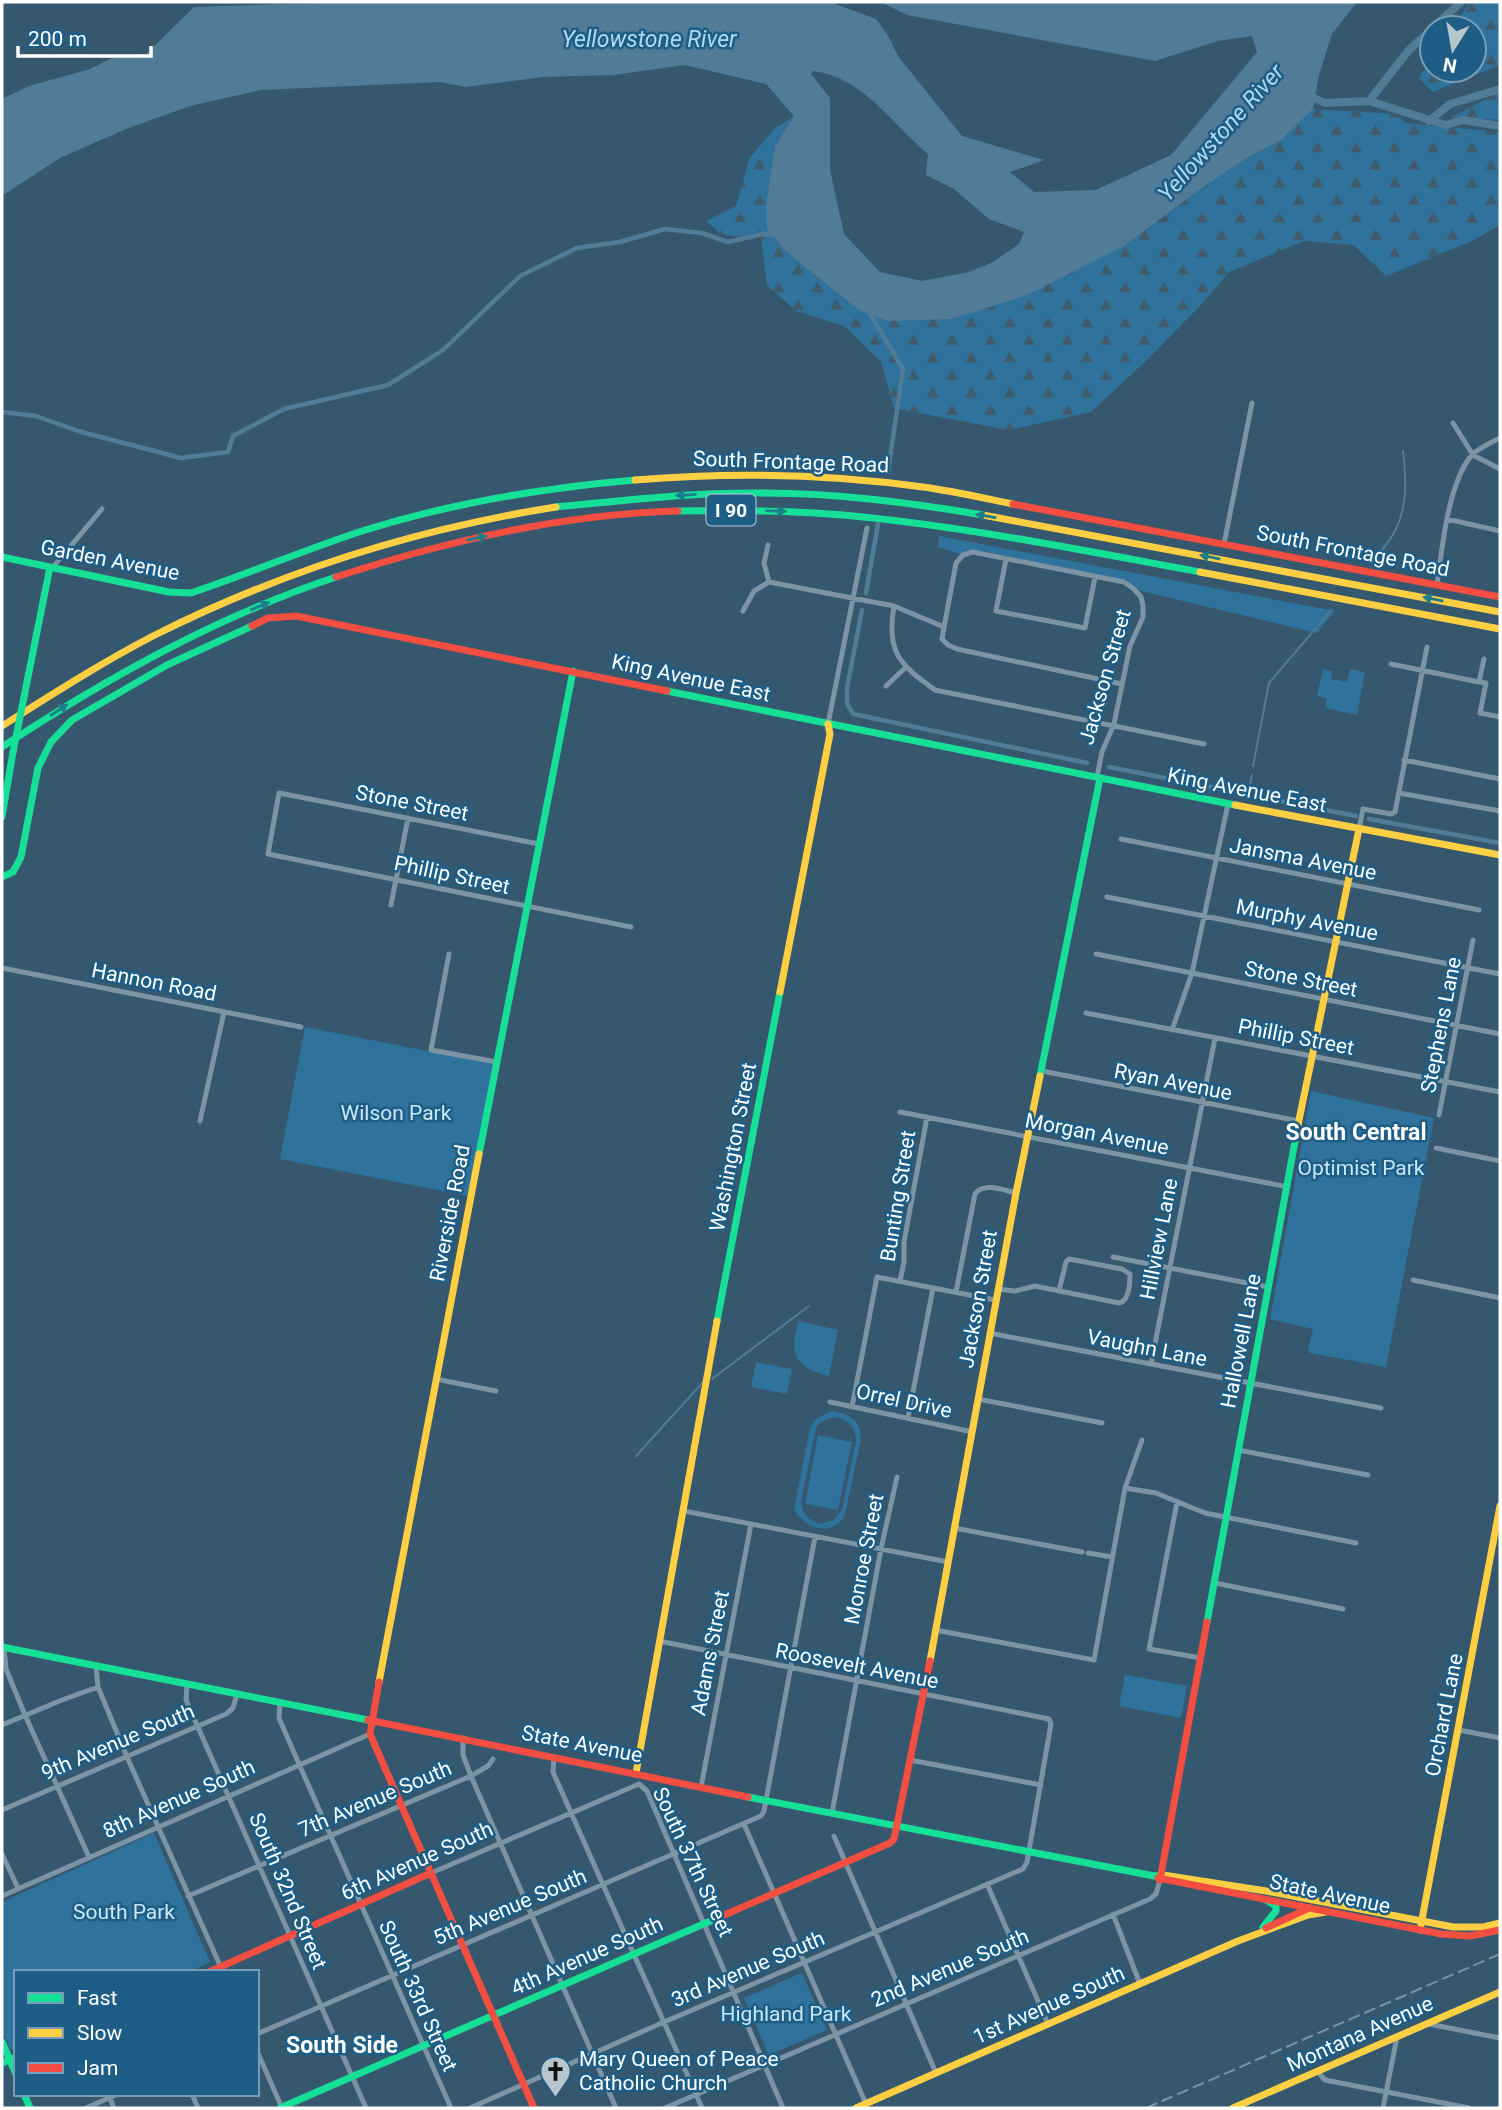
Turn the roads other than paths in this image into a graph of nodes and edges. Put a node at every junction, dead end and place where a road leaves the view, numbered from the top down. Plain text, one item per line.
1 (1252, 403) dead end
2 (1453, 424) dead end
3 (1500, 438) edge
4 (1473, 455) junction
5 (1500, 468) edge
6 (102, 509) dead end
7 (1447, 519) junction
8 (867, 528) dead end
9 (1500, 531) edge
10 (1224, 544) junction
11 (768, 545) dead end
12 (2, 557) edge
13 (1006, 559) junction
14 (50, 567) junction
15 (1095, 577) junction
16 (769, 582) junction
17 (1437, 585) junction
18 (211, 586) joint
19 (853, 597) junction
20 (1500, 597) edge
21 (894, 606) junction
22 (743, 611) dead end
23 (1500, 612) edge
24 (944, 627) junction
25 (1500, 629) edge
26 (1427, 647) dead end
27 (1484, 659) dead end
28 (1391, 664) dead end
29 (905, 668) junction
30 (1422, 670) junction
31 (573, 671) junction
32 (1479, 682) junction
33 (1122, 684) junction
34 (886, 686) dead end
35 (1500, 717) edge
36 (828, 724) junction
37 (1114, 724) junction
38 (2, 726) edge
39 (1204, 744) dead end
40 (2, 747) edge
41 (1404, 760) junction
42 (1098, 778) junction
43 (1500, 779) edge
44 (1399, 793) junction
45 (1227, 804) junction
46 (1500, 811) edge
47 (2, 817) edge
48 (408, 818) junction
49 (1359, 829) junction
50 (1121, 839) dead end
51 (539, 844) junction
52 (268, 854) joint
53 (1500, 855) edge
54 (1217, 859) junction
55 (2, 877) edge
56 (396, 879) junction
57 (1346, 884) junction
58 (1107, 897) dead end
59 (391, 905) dead end
60 (527, 907) junction
61 (1479, 910) dead end
62 (1203, 916) junction
63 (631, 927) dead end
64 (1473, 940) dead end
65 (1334, 942) junction
66 (450, 954) dead end
67 (1096, 954) dead end
68 (1468, 967) junction
69 (2, 968) edge
70 (1192, 973) junction
71 (1500, 974) edge
72 (1324, 1000) junction
73 (223, 1012) junction
74 (1086, 1013) dead end
75 (1457, 1025) junction
76 (301, 1027) dead end
77 (1172, 1030) junction
78 (1500, 1034) edge
79 (1215, 1038) junction
80 (1312, 1056) junction
81 (497, 1062) junction
82 (1042, 1071) junction
83 (1446, 1082) junction
84 (1500, 1092) edge
85 (1202, 1104) junction
86 (900, 1112) dead end
87 (1439, 1115) dead end
88 (928, 1117) junction
89 (200, 1121) dead end
90 (1299, 1121) junction
91 (1028, 1137) junction
92 (1436, 1148) dead end
93 (1500, 1161) edge
94 (1189, 1168) junction
95 (1287, 1187) junction
96 (1016, 1193) junction
97 (1114, 1257) dead end
98 (1170, 1267) junction
99 (1413, 1280) dead end
100 (900, 1281) junction
101 (933, 1287) junction
102 (1268, 1287) junction
103 (997, 1289) junction
104 (1059, 1291) junction
105 (957, 1292) junction
106 (1500, 1298) edge
107 (995, 1300) junction
108 (989, 1333) junction
109 (1151, 1364) junction
110 (436, 1379) junction
111 (1251, 1384) junction
112 (496, 1391) dead end
113 (978, 1399) junction
114 (830, 1402) dead end
115 (852, 1407) junction
116 (1381, 1408) dead end
117 (908, 1418) junction
118 (1102, 1423) dead end
119 (973, 1432) junction
120 (1142, 1440) dead end
121 (1238, 1450) junction
122 (1368, 1475) dead end
123 (897, 1477) dead end
124 (1125, 1488) junction
125 (1177, 1502) junction
126 (1500, 1506) edge
127 (684, 1511) junction
128 (1226, 1517) junction
129 (751, 1524) junction
130 (954, 1528) junction
131 (815, 1536) junction
132 (1356, 1542) dead end
133 (881, 1549) junction
134 (1112, 1557) junction
135 (948, 1562) junction
136 (1215, 1583) junction
137 (1343, 1609) dead end
138 (935, 1630) junction
139 (659, 1641) junction
140 (3, 1648) edge
141 (726, 1656) junction
142 (1200, 1658) junction
143 (96, 1667) junction
144 (791, 1669) junction
145 (856, 1682) junction
146 (187, 1685) junction
147 (98, 1687) junction
148 (237, 1694) junction
149 (924, 1695) junction
150 (280, 1702) junction
151 (25, 1715) junction
152 (370, 1721) junction
153 (198, 1724) junction
154 (2, 1726) edge
155 (1459, 1730) junction
156 (370, 1734) junction
157 (463, 1738) junction
158 (1500, 1738) edge
159 (127, 1757) junction
160 (554, 1757) junction
161 (493, 1759) dead end
162 (910, 1760) junction
163 (299, 1764) junction
164 (636, 1773) junction
165 (471, 1776) junction
166 (639, 1784) joint
167 (1041, 1785) junction
168 (57, 1786) junction
169 (701, 1787) junction
170 (229, 1794) junction
171 (766, 1800) junction
172 (400, 1805) junction
173 (2, 1810) edge
174 (832, 1813) junction
175 (572, 1814) junction
176 (744, 1824) junction
177 (157, 1826) junction
178 (898, 1827) junction
179 (331, 1835) junction
180 (834, 1836) dead end
181 (500, 1843) junction
182 (1029, 1852) junction
183 (674, 1853) junction
184 (2, 1854) edge
185 (89, 1857) junction
186 (845, 1863) junction
187 (258, 1866) junction
188 (431, 1873) junction
189 (1159, 1877) junction
190 (603, 1884) junction
191 (986, 1884) junction
192 (18, 1888) junction
193 (776, 1893) junction
194 (2, 1896) edge
195 (188, 1896) junction
196 (1256, 1896) junction
197 (360, 1905) junction
198 (1308, 1908) junction
199 (1326, 1912) junction
200 (1377, 1912) junction
201 (1113, 1914) junction
202 (531, 1915) junction
203 (1422, 1921) junction
204 (1500, 1923) edge
205 (705, 1924) junction
206 (1420, 1930) junction
207 (1500, 1930) edge
208 (875, 1932) junction
209 (1256, 1934) junction
210 (289, 1936) junction
211 (463, 1944) junction
212 (634, 1955) junction
213 (1019, 1955) junction
214 (804, 1963) junction
215 (222, 1969) edge
216 (392, 1974) junction
217 (1140, 1984) junction
218 (563, 1985) junction
219 (1500, 1985) edge
220 (1500, 1992) edge
221 (735, 1993) junction
222 (1487, 1998) junction
223 (906, 2004) junction
224 (321, 2006) junction
225 (494, 2016) junction
226 (664, 2022) junction
227 (1048, 2024) junction
228 (1426, 2024) junction
229 (259, 2033) edge
230 (836, 2035) junction
231 (1397, 2037) junction
232 (1500, 2038) edge
233 (2, 2042) edge
234 (424, 2045) junction
235 (592, 2054) junction
236 (259, 2056) edge
237 (9, 2060) edge
238 (765, 2064) junction
239 (1317, 2071) junction
240 (936, 2073) junction
241 (353, 2077) junction
242 (523, 2085) junction
243 (1386, 2092) junction
244 (696, 2094) junction
245 (109, 2096) edge
246 (1253, 2099) junction
247 (866, 2104) junction
248 (86, 2108) edge
249 (114, 2108) edge
250 (282, 2108) edge
251 (366, 2108) edge
252 (451, 2108) edge
253 (470, 2108) edge
254 (534, 2108) edge
255 (616, 2108) edge
256 (665, 2108) edge
257 (702, 2108) edge
258 (783, 2108) edge
259 (856, 2108) edge
260 (1233, 2108) edge
261 (1251, 2108) edge
262 (1383, 2108) edge
263 (1469, 2108) edge

1 - 10 street
2 - 4 street
3 - 4 street
4 - 5 street
4 - 7 street
6 - 14 street
7 - 9 street
7 - 17 street
8 - 19 street, Washington Street
10 - 17 main road, South Frontage Road
10 - 18 main road, South Frontage Road
11 - 16 street
12 - 14 main road, Garden Avenue
13 - 15 street
13 - 15 street
13 - 24 street
14 - 18 main road, Garden Avenue
14 - 47 main road, bridge
15 - 33 street, Jackson Street
16 - 19 street
16 - 22 street
17 - 20 main road, South Frontage Road
19 - 21 street
19 - 36 street, Washington Street
21 - 24 street
21 - 29 street
23 -> 38 main road, I 90
24 - 33 street
40 -> 25 main road, I 90
26 - 30 street
27 - 32 street
28 - 30 street
29 - 34 street
29 - 37 street
30 - 32 street
30 - 41 street
31 - 36 main road, King Avenue East
31 - 51 main road, Riverside Road
31 - 55 main road, King Avenue East
32 - 35 street
33 - 37 street, Jackson Street
36 - 42 main road, King Avenue East
36 - 127 main road, Washington Street
37 - 39 street
37 - 42 street, Jackson Street
41 - 43 street
41 - 44 street
42 - 45 main road, King Avenue East
42 - 82 main road, Jackson Street
44 - 46 street
44 - 49 street, Hallowell Lane
45 - 49 main road, King Avenue East
45 - 54 street
48 - 51 street, Stone Street
48 - 52 street, Stone Street
48 - 56 street
49 - 53 main road, King Avenue East
49 - 57 main road, Hallowell Lane
50 - 54 street, Jansma Avenue
51 - 60 main road, Riverside Road
52 - 56 street, Phillip Street
54 - 57 street, Jansma Avenue
54 - 62 street
56 - 59 street
56 - 60 street, Phillip Street
57 - 61 street, Jansma Avenue
57 - 65 main road, Hallowell Lane
58 - 62 street, Murphy Avenue
60 - 63 street, Phillip Street
60 - 81 main road, Riverside Road
62 - 65 street, Murphy Avenue
62 - 70 street
64 - 68 street, Stephens Lane
65 - 68 street, Murphy Avenue
65 - 72 main road, Hallowell Lane
66 - 81 street
67 - 70 street, Stone Street
68 - 71 street, Murphy Avenue
68 - 75 street, Stephens Lane
69 - 73 street, Hannon Road
70 - 72 street, Stone Street
70 - 77 street
72 - 75 street, Stone Street
72 - 80 main road, Hallowell Lane
73 - 76 street, Hannon Road
73 - 89 street
74 - 77 street, Phillip Street
75 - 78 street, Stone Street
75 - 83 street, Stephens Lane
77 - 79 street, Phillip Street
79 - 80 street, Phillip Street
79 - 85 street, Hillview Lane
80 - 83 street, Phillip Street
80 - 90 main road, Hallowell Lane
81 - 110 main road, Riverside Road
82 - 85 street, Ryan Avenue
82 - 91 main road, Jackson Street
83 - 84 street, Phillip Street
83 - 87 street, Stephens Lane
85 - 90 street, Ryan Avenue
85 - 94 street, Hillview Lane
86 - 88 street, Morgan Avenue
88 - 91 street, Morgan Avenue
88 - 100 street, Bunting Street
90 - 95 main road, Hallowell Lane
91 - 94 street, Morgan Avenue
91 - 96 main road, Jackson Street
92 - 93 street
94 - 95 street, Morgan Avenue
94 - 98 street, Hillview Lane
95 - 102 main road, Hallowell Lane
96 - 103 main road, Jackson Street
96 - 105 street
97 - 98 street
98 - 102 street
98 - 109 street, Hillview Lane
99 - 106 street
100 - 101 street
100 - 115 street
101 - 105 street
101 - 117 street
102 - 111 main road, Hallowell Lane
103 - 104 street
103 - 107 main road, Jackson Street
104 - 104 street
105 - 107 street
107 - 108 main road, Jackson Street
108 - 109 street, Vaughn Lane
108 - 113 main road, Jackson Street
109 - 111 street, Vaughn Lane
110 - 112 street
110 - 152 main road, Riverside Road
111 - 116 street, Vaughn Lane
111 - 121 main road, Hallowell Lane
113 - 118 street
113 - 119 main road, Jackson Street
114 - 115 street, Orrel Drive
115 - 117 street, Orrel Drive
117 - 119 street, Orrel Drive
119 - 130 main road, Jackson Street
120 - 124 street
121 - 122 street
121 - 128 main road, Hallowell Lane
123 - 133 street, Monroe Street
124 - 125 street
124 - 134 street
125 - 128 street
125 - 142 street
126 - 155 main road, Orchard Lane
127 - 129 street
127 - 139 main road, Washington Street
128 - 132 street
128 - 136 main road, Hallowell Lane
129 - 131 street
129 - 141 street, Adams Street
130 - 134 street
130 - 135 main road, Jackson Street
131 - 133 street
131 - 144 street
133 - 135 street
133 - 145 street, Monroe Street
134 - 138 street
135 - 138 main road, Jackson Street
136 - 137 street
136 - 142 main road, Hallowell Lane
138 - 149 main road, Jackson Street
139 - 141 street, Roosevelt Avenue
139 - 164 main road, Washington Street
140 - 143 main road, State Avenue
140 - 151 street
141 - 144 street, Roosevelt Avenue
141 - 169 street, Adams Street
142 - 189 main road, Hallowell Lane
143 - 146 main road, State Avenue
143 - 147 street
144 - 145 street, Roosevelt Avenue
144 - 171 street
145 - 149 street, Roosevelt Avenue
145 - 174 street, Monroe Street
146 - 148 main road, State Avenue
146 - 153 street, South 32nd Street
147 - 151 street
147 - 159 street
148 - 150 main road, State Avenue
148 - 153 street, 9th Avenue South
149 - 162 main road, Jackson Street
149 - 167 street, Roosevelt Avenue
150 - 152 main road, State Avenue
150 - 163 street, South 33rd Street
151 - 154 street
151 - 168 street
152 - 156 main road, Riverside Road
152 - 157 main road, State Avenue
153 - 159 street, 9th Avenue South
153 - 170 street, South 32nd Street
155 - 158 street
155 - 203 main road, Orchard Lane
156 - 163 street, 8th Avenue South
156 - 172 main road
157 - 160 main road, State Avenue
157 - 165 street
159 - 168 street, 9th Avenue South
159 - 177 street
160 - 164 main road, State Avenue
160 - 175 street
161 - 165 street, 7th Avenue South
162 - 167 street
162 - 178 main road, Jackson Street
163 - 170 street, 8th Avenue South
163 - 179 street, South 33rd Street
164 - 169 main road, State Avenue
165 - 172 street, 7th Avenue South
165 - 181 street
166 - 175 street, 6th Avenue South
166 - 183 street, South 37th Street
167 - 182 street
168 - 173 street, 9th Avenue South
168 - 185 street
169 - 171 main road, State Avenue
170 - 177 street, 8th Avenue South
170 - 187 street, South 32nd Street
171 - 174 main road, State Avenue
171 - 176 street, 5th Avenue South
172 - 179 street, 7th Avenue South
172 - 188 main road
174 - 178 main road, State Avenue
175 - 181 street, 6th Avenue South
175 - 190 street
176 - 183 street, 5th Avenue South
176 - 193 street
177 - 185 street, 8th Avenue South
177 - 195 street
178 - 182 main road, State Avenue
178 - 186 main road, 4th Avenue South
179 - 187 street, 7th Avenue South
179 - 197 street, South 33rd Street
180 - 186 street
181 - 188 street, 6th Avenue South
181 - 202 street
182 - 189 main road, State Avenue
182 - 191 street, 3rd Avenue South
183 - 190 street, 5th Avenue South
183 - 205 street, South 37th Street
184 - 192 street
185 - 192 street, 8th Avenue South
186 - 193 main road, 4th Avenue South
186 - 208 street
187 - 195 street, 7th Avenue South
187 - 210 street, South 32nd Street
188 - 197 main road, 6th Avenue South
188 - 211 main road
189 - 196 main road, State Avenue
189 - 200 main road, State Avenue
189 - 201 street, 2nd Avenue South
190 - 202 street, 5th Avenue South
190 - 212 street
191 - 208 street, 3rd Avenue South
191 - 213 street
192 - 194 street, 8th Avenue South
193 - 205 main road, 4th Avenue South
193 - 214 street
195 - 215 street
196 - 198 main road, State Avenue
196 - 209 main road
197 - 210 main road, 6th Avenue South
197 - 216 street, South 33rd Street
198 - 199 main road, State Avenue
198 - 200 main road, 1st Avenue South
198 - 209 main road, 1st Avenue South
199 - 206 main road, State Avenue
199 - 209 main road, 1st Avenue South
200 - 203 main road, State Avenue
201 - 213 street, 2nd Avenue South
201 - 217 street
202 - 211 street, 5th Avenue South
202 - 218 street
203 - 204 main road, State Avenue
203 - 206 main road, Orchard Lane
205 - 212 main road, 4th Avenue South
205 - 221 street, South 37th Street
206 - 207 main road, State Avenue
208 - 214 street, 3rd Avenue South
208 - 223 street
209 - 217 main road, 1st Avenue South
210 - 215 main road, 6th Avenue South
210 - 224 street, South 32nd Street
211 - 216 street, 5th Avenue South
211 - 225 main road
212 - 218 main road, 4th Avenue South
212 - 226 street
213 - 223 street, 2nd Avenue South
213 - 227 street
214 - 221 street, 3rd Avenue South
214 - 230 street
216 - 224 street, 5th Avenue South
216 - 234 street, South 33rd Street
217 - 227 main road, 1st Avenue South
218 - 225 main road, 4th Avenue South
218 - 235 street
219 - 222 main road
220 - 222 main road, Montana Avenue
221 - 226 street, 3rd Avenue South
221 - 238 street, South 37th Street
222 - 228 main road, Montana Avenue
223 - 230 street, 2nd Avenue South
223 - 240 street
224 - 229 street, 5th Avenue South
224 - 241 street, South 32nd Street
225 - 234 main road, 4th Avenue South
225 - 242 main road
226 - 235 street, 3rd Avenue South
226 - 244 street
227 - 240 main road, 1st Avenue South
228 - 231 main road, Montana Avenue
228 - 232 street
230 - 238 street, 2nd Avenue South
230 - 247 street
231 - 239 main road, Montana Avenue
231 - 243 street
233 - 237 main road
234 - 241 main road, 4th Avenue South
234 - 252 street, South 33rd Street
235 - 242 street, 3rd Avenue South
235 - 255 street
236 - 250 street
238 - 244 street, 2nd Avenue South
238 - 258 street, South 37th Street
239 - 243 street
239 - 246 main road, Montana Avenue
240 - 247 main road, 1st Avenue South
241 - 250 main road, 4th Avenue South
241 - 251 street, South 32nd Street
242 - 253 street, 3rd Avenue South
242 - 254 main road
243 - 262 street
243 - 263 street
244 - 256 street, 2nd Avenue South
244 - 257 street
245 - 248 street
245 - 249 street
246 - 260 main road, Montana Avenue
246 - 261 street
247 - 259 main road, 1st Avenue South

